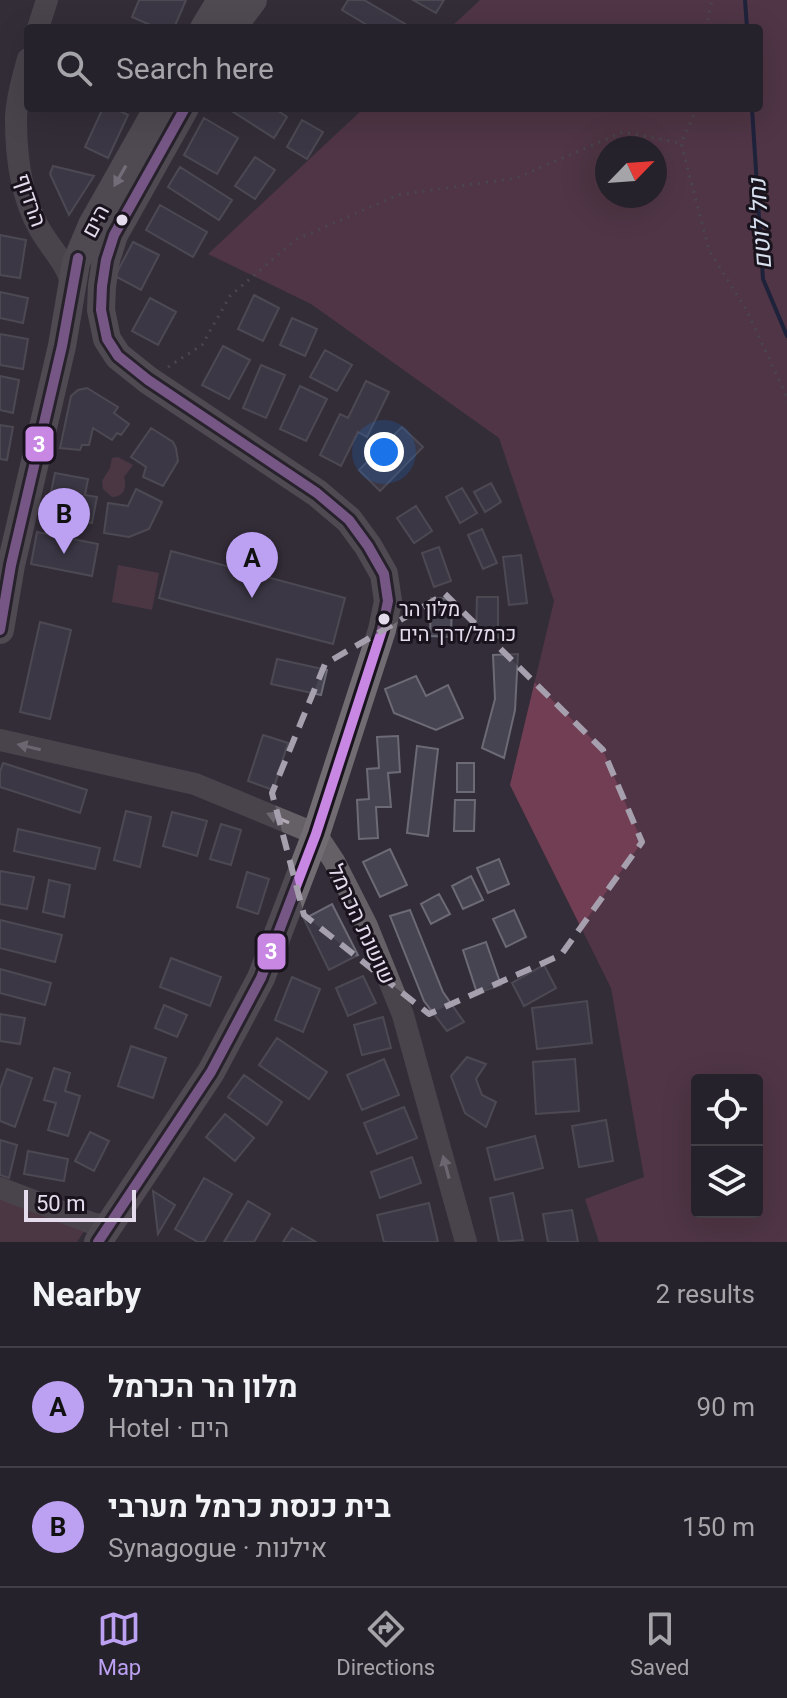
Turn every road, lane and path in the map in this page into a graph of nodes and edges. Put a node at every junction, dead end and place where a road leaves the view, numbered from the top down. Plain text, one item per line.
1 (47, 0) edge
2 (712, 0) edge
3 (236, 12) edge
4 (39, 24) edge
5 (212, 24) edge
6 (707, 24) edge
7 (24, 78) edge
8 (156, 112) edge
9 (183, 112) edge
10 (695, 112) edge
11 (681, 143) junction
12 (92, 225) junction
13 (49, 246) junction
14 (72, 290) junction
15 (62, 346) junction
16 (118, 356) junction
17 (148, 380) junction
18 (787, 402) edge
19 (0, 630) edge
20 (0, 740) edge
21 (316, 834) junction
22 (0, 1188) edge
23 (104, 1233) edge
24 (466, 1242) edge

1 - 4 street
2 - 6 path
3 - 5 main road
7 - 13 street, הרדוף
8 -> 12 main road, הים
9 - 16 main road, הים
10 - 11 path
11 - 17 path
11 - 18 path
12 - 13 street, הרדוף
12 - 14 main road, הים
13 - 14 street, הרדוף
14 - 15 main road, הים
15 - 16 main road
15 - 19 main road, הים
16 - 17 main road, הים
17 - 21 main road, הים
21 -> 20 street
21 - 23 main road, הים
24 -> 21 street, שושנת הכרמל
22 - 23 street

